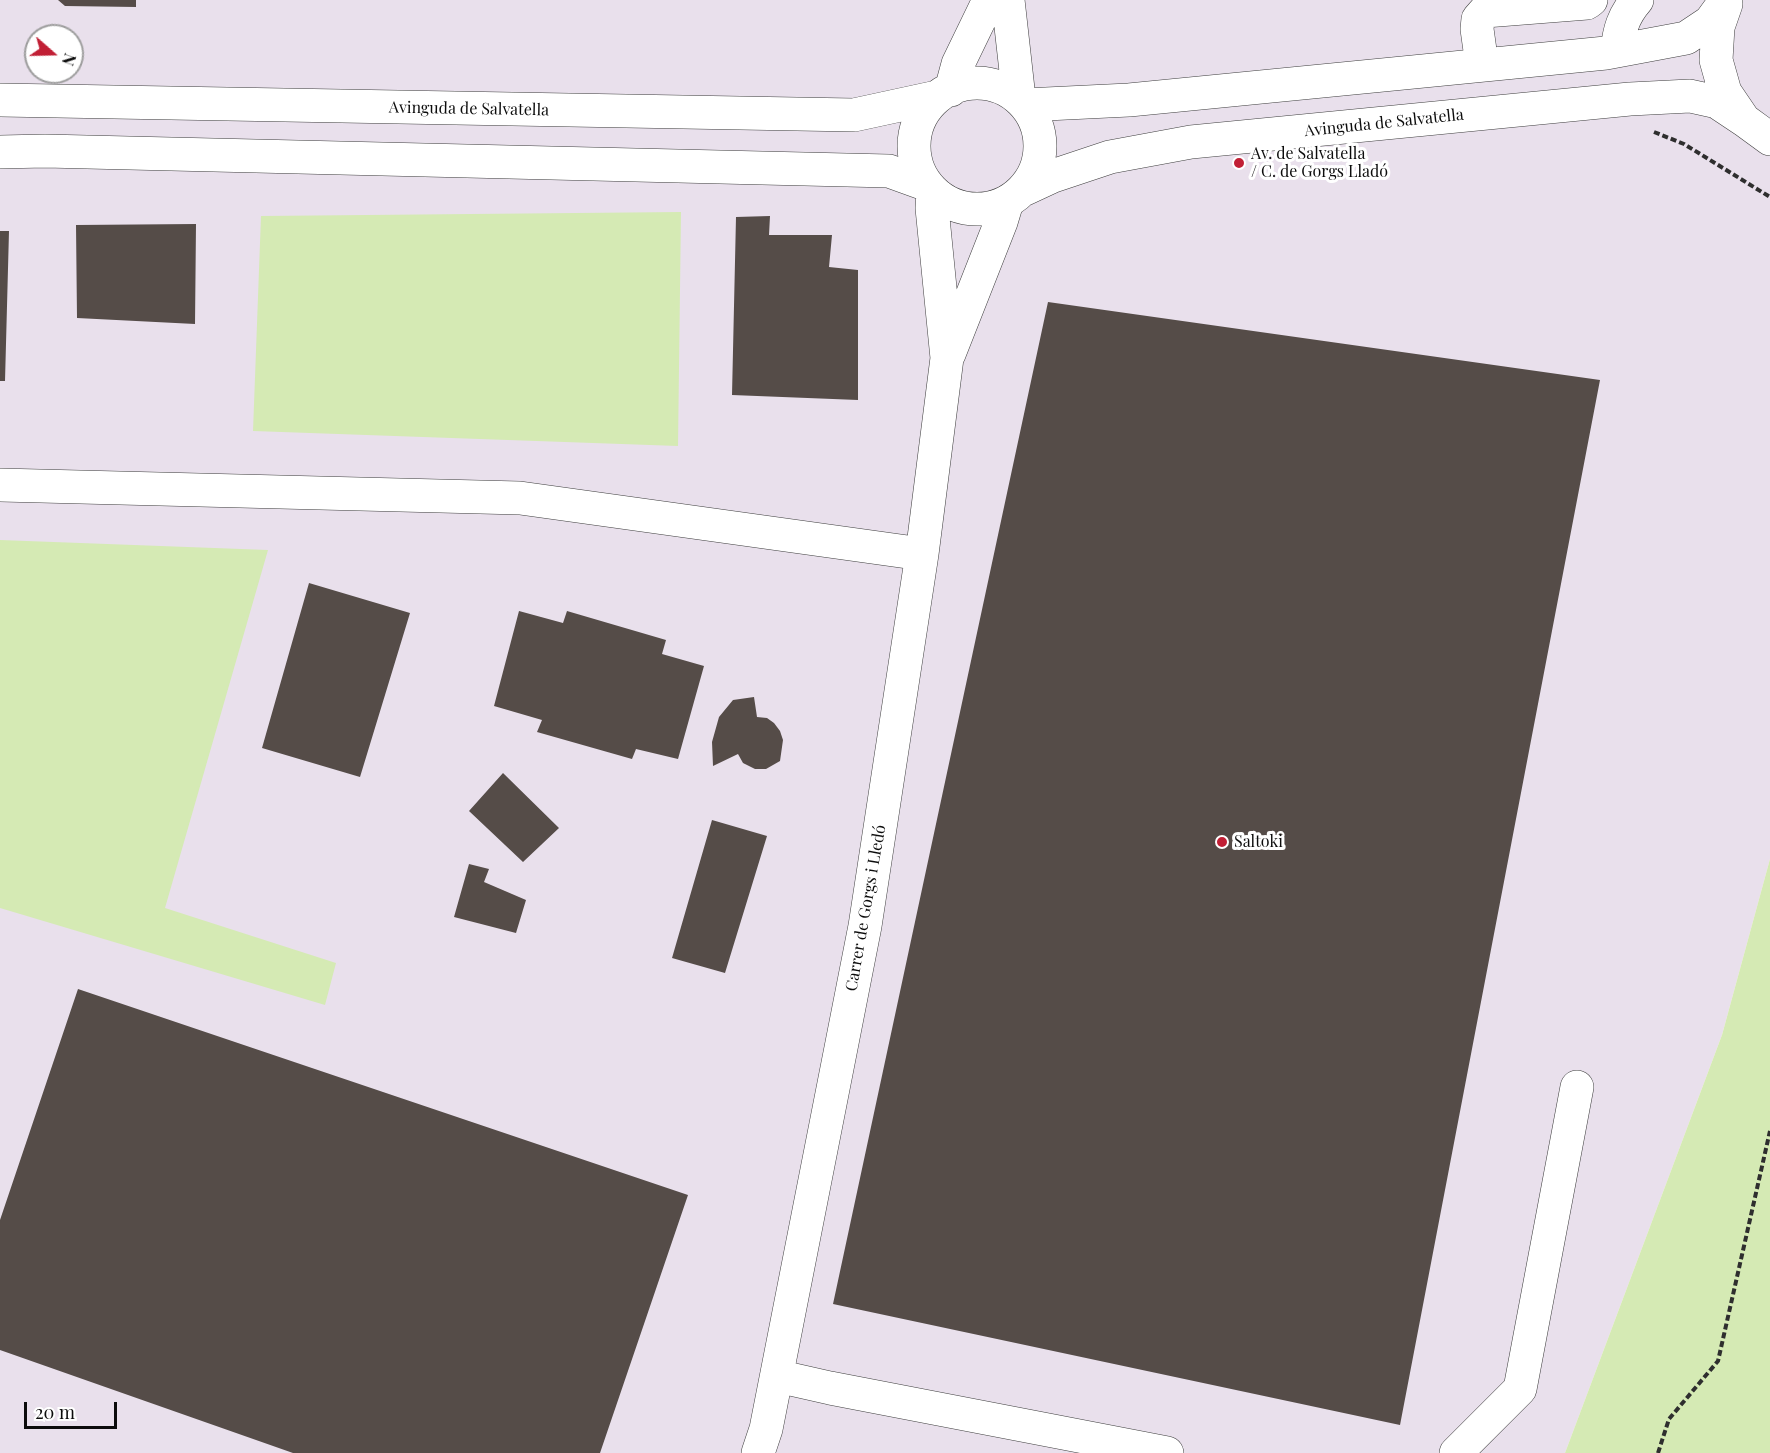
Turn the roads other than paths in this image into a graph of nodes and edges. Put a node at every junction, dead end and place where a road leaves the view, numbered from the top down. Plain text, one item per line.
1 (989, 0) edge
2 (1008, 0) edge
3 (1591, 0) edge
4 (1637, 0) edge
5 (1727, 0) edge
6 (1617, 51) junction
7 (1482, 65) junction
8 (944, 93) junction
9 (0, 100) edge
10 (1022, 102) junction
11 (1744, 120) junction
12 (1770, 139) edge
13 (0, 152) edge
14 (929, 188) junction
15 (1016, 195) junction
16 (947, 358) junction
17 (0, 485) edge
18 (922, 554) junction
19 (1577, 1087) dead end
20 (777, 1376) junction
21 (758, 1453) edge
22 (1167, 1453) edge
23 (1456, 1453) edge

1 - 8 street
2 - 10 street
3 - 7 street
4 - 6 street
5 - 6 street
5 - 11 street
6 - 7 street
7 - 10 street
8 - 9 street, Avinguda de Salvatella
8 - 10 street
8 - 14 street
10 - 15 street
11 - 12 street, Avinguda de Salvatella
11 - 15 street, Avinguda de Salvatella
13 - 14 street
14 - 15 street
14 - 16 street, Carrer de Gorgs i Lledó
15 - 16 street, Carrer de Gorgs i Lledó
16 - 18 street, Carrer de Gorgs i Lledó
17 - 18 street
18 - 20 street, Carrer de Gorgs i Lledó
19 - 23 street
20 - 21 street, Carrer de Gorgs i Lledó
20 - 22 street

